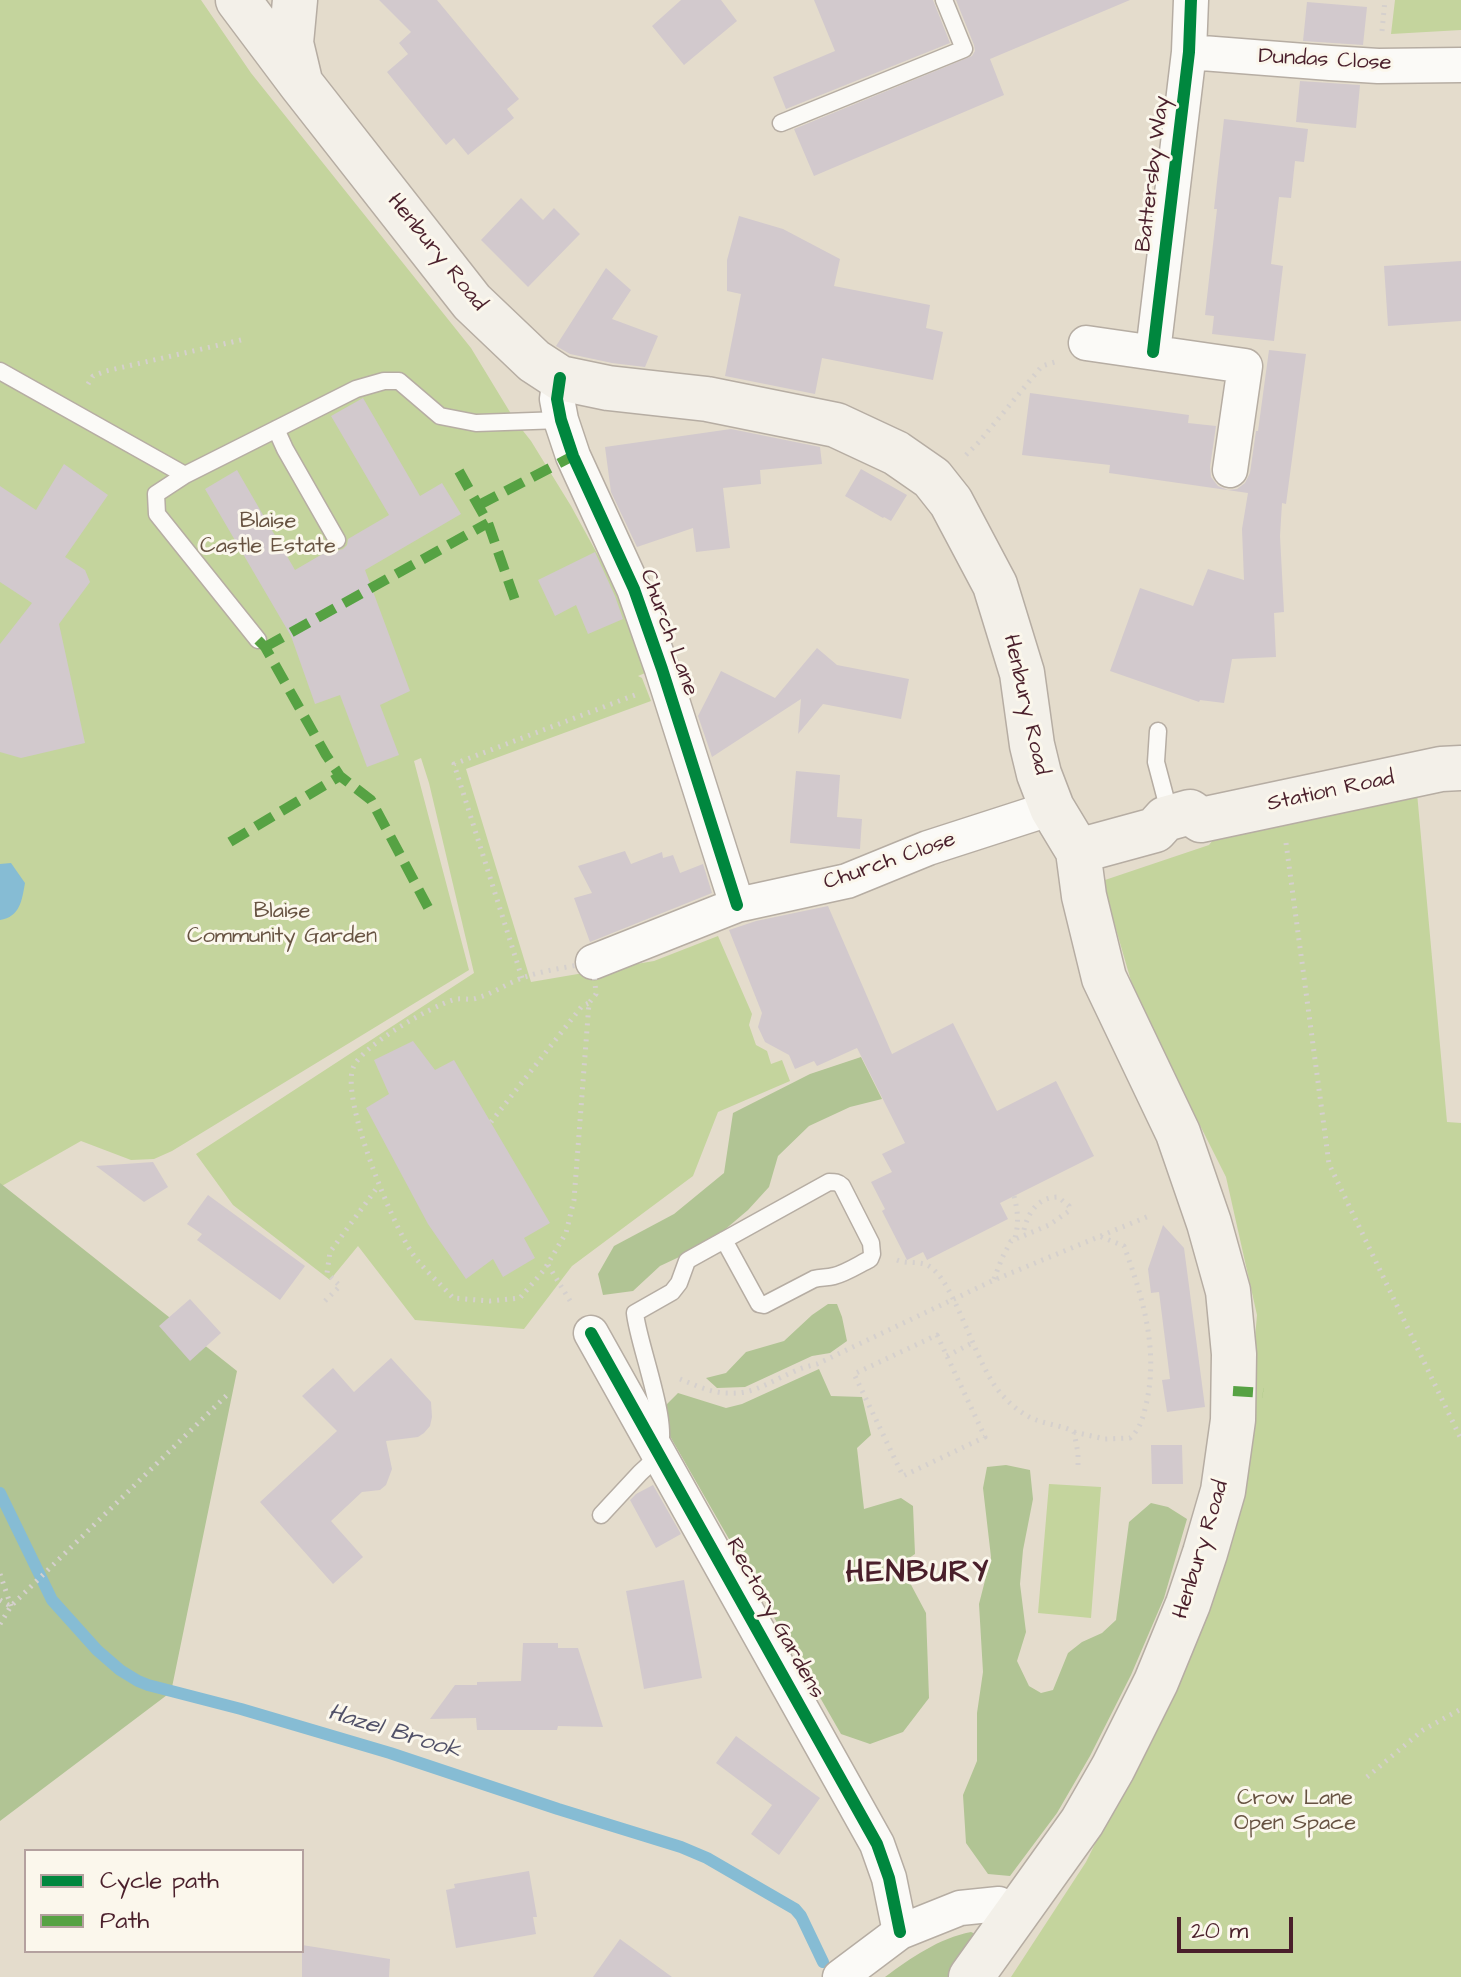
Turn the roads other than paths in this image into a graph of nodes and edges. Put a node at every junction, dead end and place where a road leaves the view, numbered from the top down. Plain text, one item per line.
1 (238, 0) edge
2 (295, 0) edge
3 (944, 0) edge
4 (1191, 0) edge
5 (1189, 52) junction
6 (1461, 65) edge
7 (301, 84) junction
8 (781, 123) dead end
9 (1086, 343) road end
10 (1153, 352) junction
11 (0, 371) edge
12 (561, 399) junction
13 (276, 429) junction
14 (1230, 470) dead end
15 (185, 475) junction
16 (337, 540) dead end
17 (258, 640) dead end
18 (1158, 731) dead end
19 (1461, 768) edge
20 (1052, 808) junction
21 (1175, 822) junction
22 (1078, 851) junction
23 (737, 905) junction
24 (593, 962) road end
25 (724, 1240) junction
26 (591, 1333) road end
27 (659, 1454) junction
28 (601, 1515) dead end
29 (1016, 1917) junction
30 (900, 1932) junction
31 (840, 1977) edge
32 (971, 1977) edge

1 - 7 main road, Henbury Road
2 - 7 main road
3 - 8 lane
4 - 5 street, Battersby Way
5 - 6 street, Dundas Close
5 - 10 street, Battersby Way
7 - 12 main road, Henbury Road
9 - 10 street
10 - 14 street
11 - 15 lane
12 - 13 lane
12 - 20 main road, Henbury Road
12 - 23 street, Church Lane
13 - 15 lane
13 - 16 lane
15 - 17 lane
18 - 21 lane
19 - 21 main road, Station Road
20 - 22 main road, Henbury Road
20 - 23 street, Church Close
21 - 22 main road, Station Road
22 - 29 main road, Henbury Road
23 - 24 street, Church Close
25 - 25 lane
25 - 27 lane
26 - 27 street, Rectory Gardens
27 - 28 lane
27 - 30 street, Rectory Gardens
29 - 30 street
29 - 32 main road, Henbury Road
30 - 31 street

